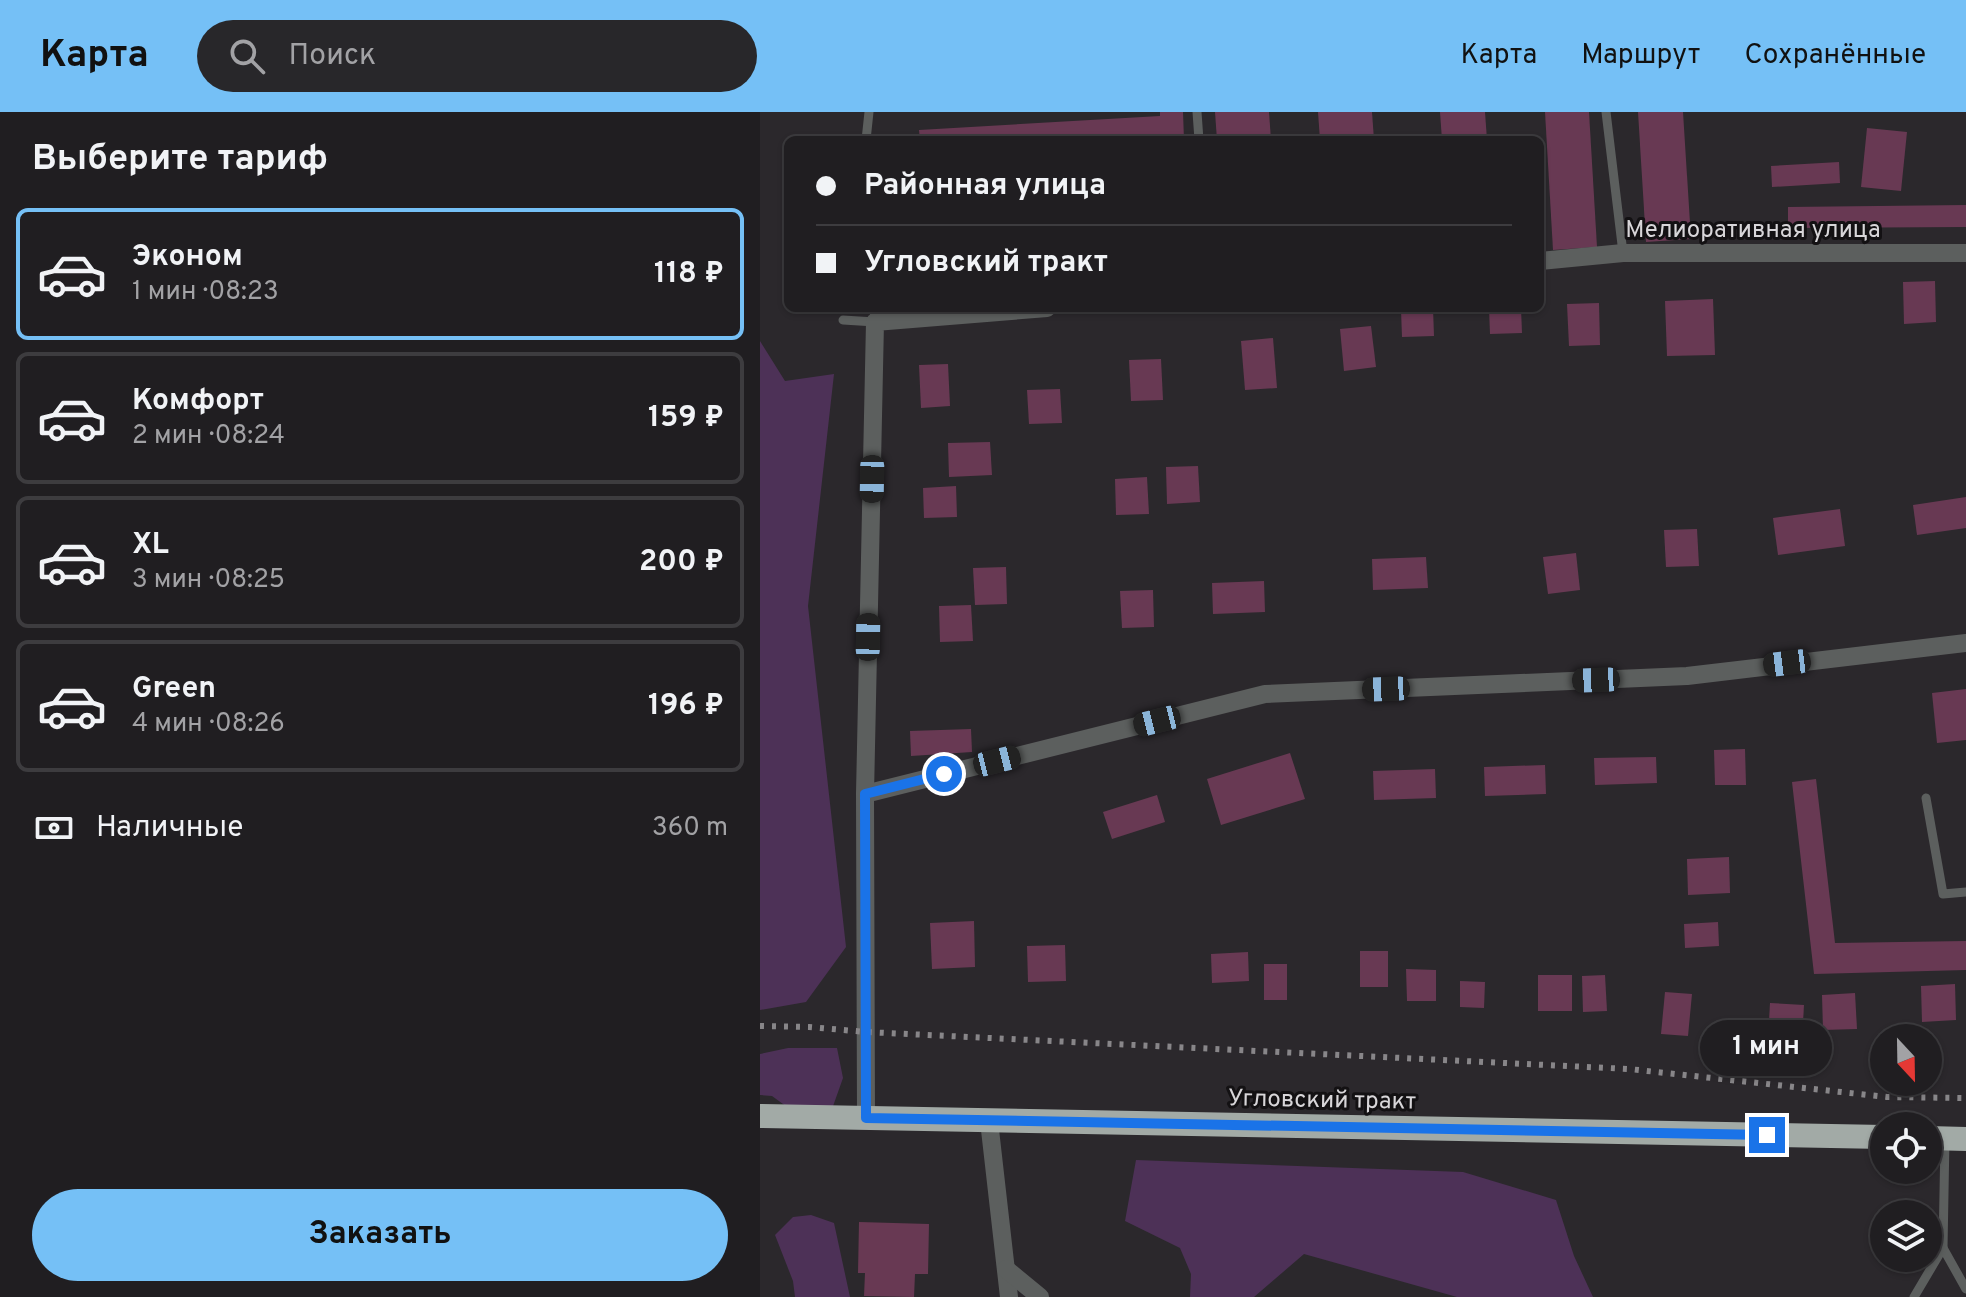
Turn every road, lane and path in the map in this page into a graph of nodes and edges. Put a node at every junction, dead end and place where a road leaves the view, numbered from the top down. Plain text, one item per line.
1 (869, 112) edge
2 (1197, 112) edge
3 (1606, 112) edge
4 (866, 136) edge
5 (1199, 136) edge
6 (1623, 253) junction
7 (1966, 253) edge
8 (1544, 261) edge
9 (949, 312) edge
10 (875, 315) edge
11 (843, 320) dead end
12 (1966, 643) edge
13 (865, 794) junction
14 (1926, 798) dead end
15 (1966, 892) edge
16 (760, 1116) edge
17 (866, 1118) junction
18 (989, 1121) junction
19 (1870, 1137) edge
20 (1946, 1138) edge
21 (1943, 1248) junction
22 (1006, 1269) junction
23 (1966, 1289) edge
24 (1009, 1297) edge
25 (1040, 1297) edge
26 (1914, 1297) edge

1 - 4 lane
2 - 5 lane
3 - 6 lane
6 - 7 street, Мелиоративная улица
6 - 8 street, Мелиоративная улица
9 - 10 street
10 - 11 lane
10 - 13 street
12 - 13 street
13 - 17 street
14 - 15 lane
16 - 17 highway, Угловский тракт
17 - 18 highway, Угловский тракт
18 - 19 highway, Угловский тракт
18 - 22 street
20 - 21 lane
21 - 23 lane
21 - 26 lane
22 - 24 street
22 - 25 street

